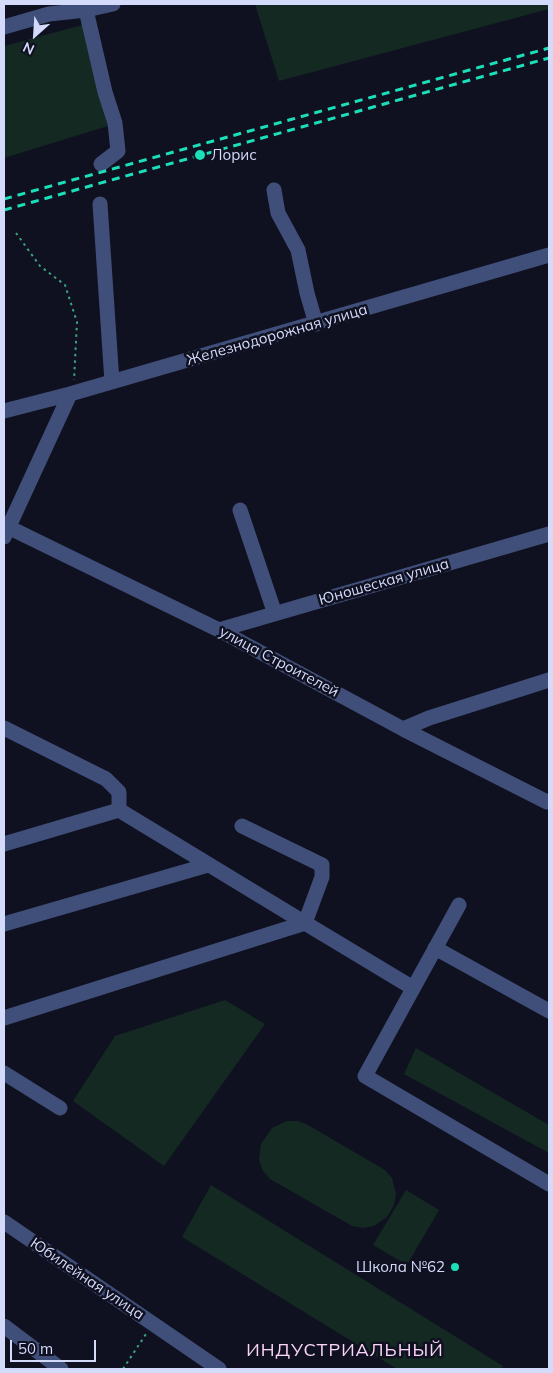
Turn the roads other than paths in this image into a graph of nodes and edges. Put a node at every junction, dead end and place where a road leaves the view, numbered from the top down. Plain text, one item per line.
1 (113, 4) edge
2 (51, 9) edge
3 (86, 10) junction
4 (4, 27) edge
5 (101, 164) dead end
6 (274, 190) dead end
7 (100, 204) dead end
8 (549, 255) edge
9 (316, 324) junction
10 (112, 382) junction
11 (70, 394) junction
12 (4, 411) edge
13 (240, 510) dead end
14 (6, 532) edge
15 (549, 534) edge
16 (275, 614) junction
17 (219, 630) junction
18 (549, 680) edge
19 (4, 728) edge
20 (403, 729) junction
21 (548, 802) edge
22 (119, 810) junction
23 (242, 826) dead end
24 (4, 844) edge
25 (208, 865) junction
26 (459, 905) dead end
27 (305, 923) junction
28 (4, 924) edge
29 (435, 948) junction
30 (413, 988) junction
31 (549, 1011) edge
32 (4, 1018) edge
33 (4, 1072) edge
34 (60, 1108) dead end
35 (549, 1184) edge
36 (4, 1222) edge
37 (4, 1326) edge
38 (61, 1369) edge
39 (220, 1369) edge

1 - 3 street
2 - 3 street
2 - 4 street
3 - 5 street
6 - 9 street
7 - 10 street
8 - 9 street, Железнодорожная улица
9 - 10 street, Железнодорожная улица
10 - 11 street, Железнодорожная улица
11 - 12 street, Железнодорожная улица
11 - 14 street
13 - 16 street
14 - 17 street, улица Строителей
15 - 16 street, Юношеская улица
16 - 17 street, Юношеская улица
17 - 20 street, улица Строителей
18 - 20 street
19 - 22 street
20 - 21 street, улица Строителей
22 - 24 street
22 - 25 street
23 - 27 street
25 - 27 street
25 - 28 street
26 - 29 street
27 - 30 street
27 - 32 street
29 - 30 street
29 - 31 street
30 - 35 street
33 - 34 street
36 - 39 street, Юбилейная улица
37 - 38 street

